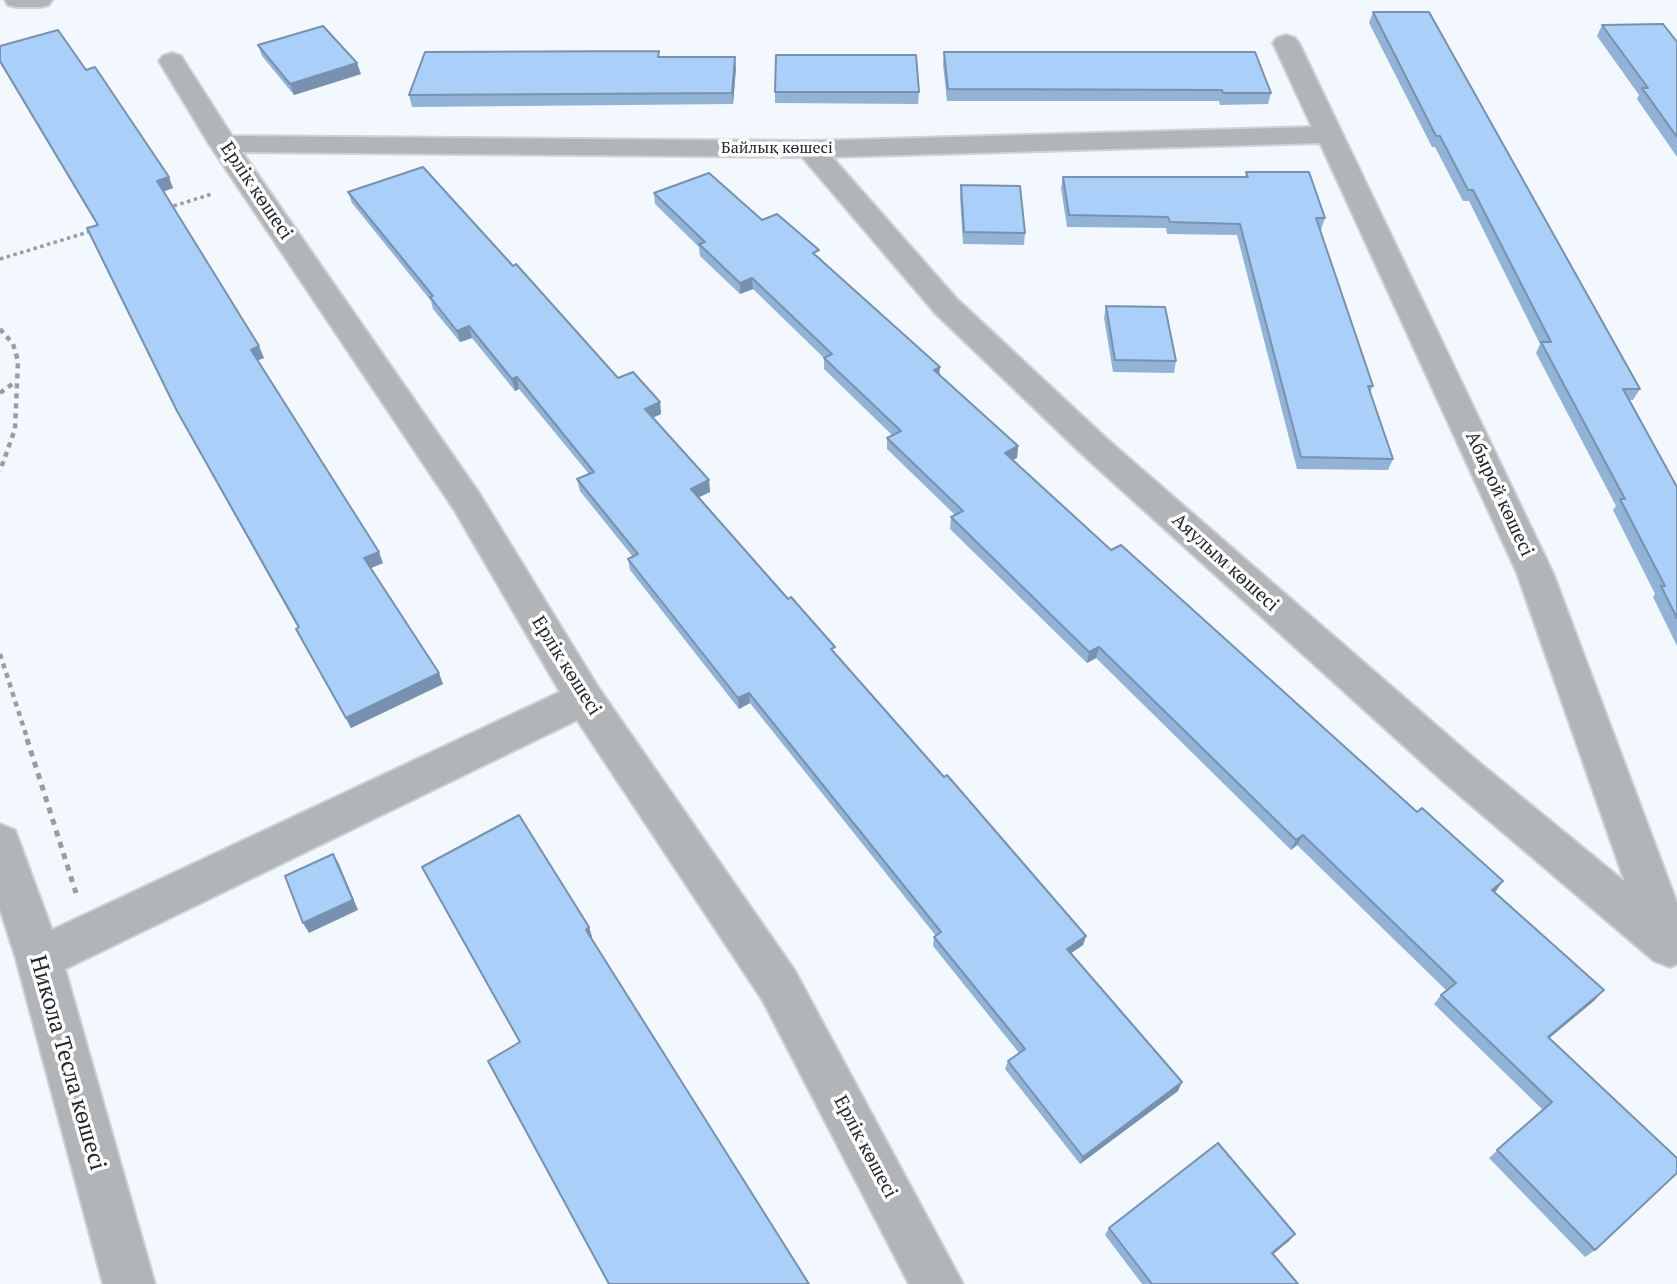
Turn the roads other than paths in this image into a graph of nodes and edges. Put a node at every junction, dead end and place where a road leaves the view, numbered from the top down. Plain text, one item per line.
1 (17, 0) edge
2 (40, 0) edge
3 (1286, 43) dead end
4 (172, 61) dead end
5 (1330, 135) junction
6 (223, 144) junction
7 (810, 149) junction
8 (584, 698) junction
9 (0, 843) edge
10 (1674, 953) edge
11 (40, 959) junction
12 (129, 1284) edge
13 (937, 1284) edge

1 - 2 street
3 - 5 street, Абырой көшесі
4 - 6 street, Ерлік көшесі
5 - 7 street, Байлық көшесі
5 - 10 street, Абырой көшесі
6 - 7 street, Байлық көшесі
6 - 8 street, Ерлік көшесі
7 - 10 street, Аяулым көшесі
8 - 11 street
8 - 13 street, Ерлік көшесі
9 - 11 street, Никола Тесла көшесі
11 - 12 street, Никола Тесла көшесі

